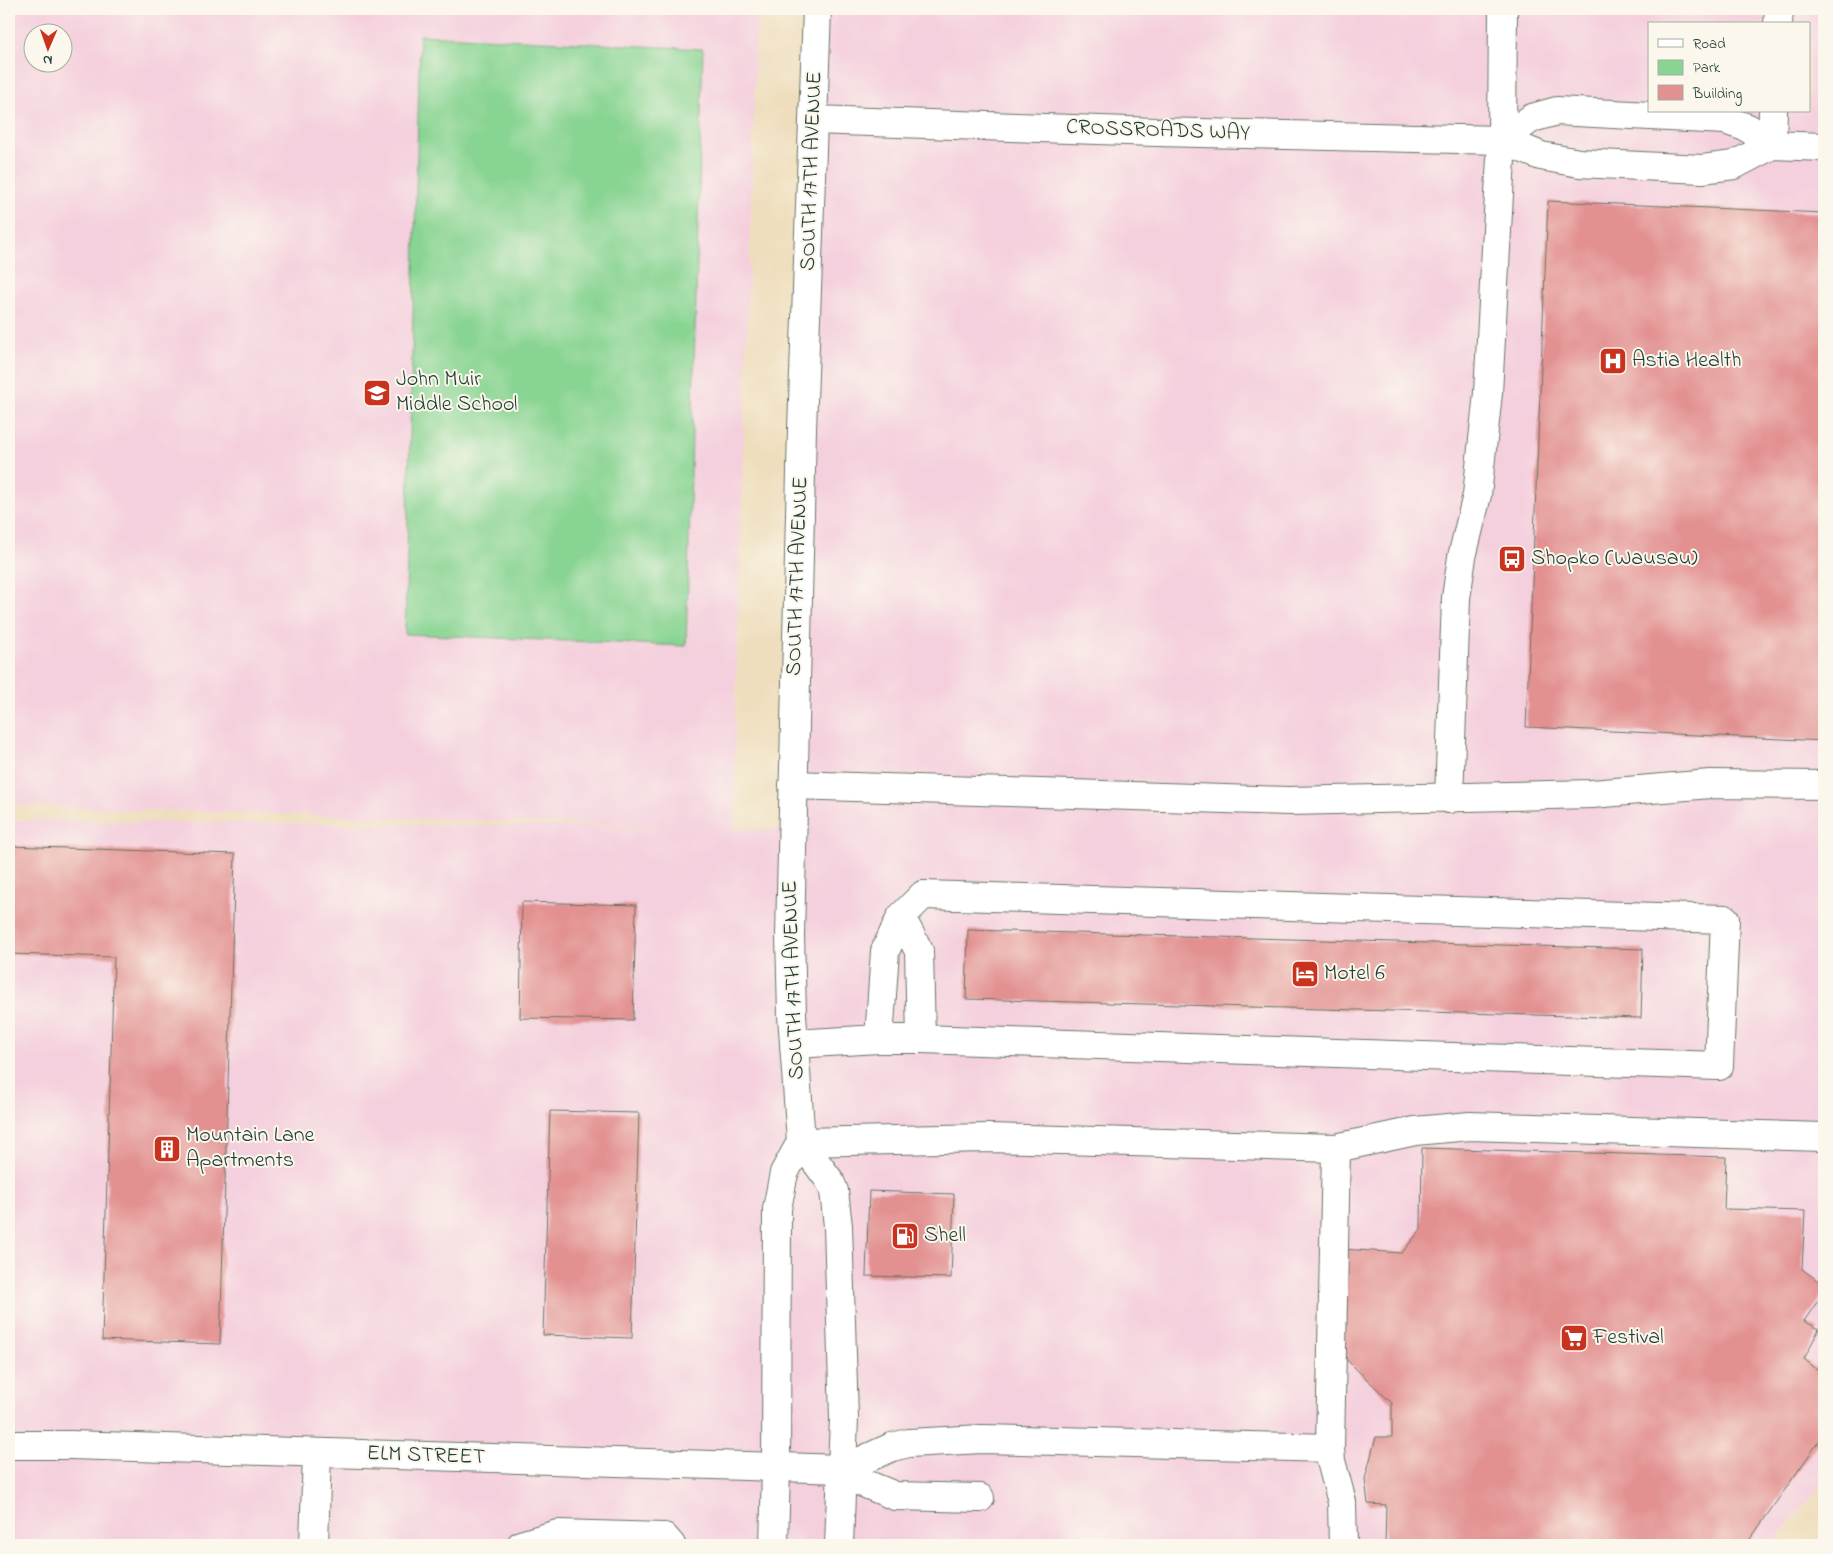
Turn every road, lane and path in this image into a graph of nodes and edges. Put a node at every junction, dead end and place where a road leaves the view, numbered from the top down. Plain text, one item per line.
1 (817, 9) edge
2 (1503, 9) edge
3 (1779, 9) edge
4 (1778, 22) edge
5 (1774, 112) edge
6 (814, 120) junction
7 (1502, 140) junction
8 (1772, 145) junction
9 (1824, 147) edge
10 (793, 785) junction
11 (1824, 785) edge
12 (1449, 799) junction
13 (901, 918) junction
14 (879, 1039) junction
15 (921, 1039) junction
16 (794, 1044) junction
17 (1824, 1136) edge
18 (802, 1142) junction
19 (1336, 1148) junction
20 (9, 1446) edge
21 (1330, 1448) junction
22 (317, 1453) junction
23 (776, 1468) junction
24 (843, 1469) junction
25 (980, 1498) dead end
26 (314, 1545) edge
27 (521, 1545) edge
28 (670, 1545) edge
29 (774, 1545) edge
30 (839, 1545) edge
31 (1343, 1545) edge

1 - 6 main road, SOUTH 17TH AVENUE
2 - 7 main road
3 - 4 main road
5 - 8 main road
6 - 7 main road, CROSSROADS WAY
6 - 10 main road, SOUTH 17TH AVENUE
7 - 8 main road
7 - 8 main road
7 - 12 main road
8 - 9 main road
10 - 12 main road
10 - 16 main road, SOUTH 17TH AVENUE
11 - 12 main road
13 - 14 main road
13 - 15 main road
13 - 15 main road
14 - 15 main road
14 - 16 main road
16 - 18 main road, SOUTH 17TH AVENUE
17 - 19 main road
18 - 19 main road
18 - 23 main road
18 - 24 main road
19 - 21 main road
20 - 22 main road, ELM STREET
21 - 24 main road
21 - 31 main road
22 - 23 main road, ELM STREET
22 - 26 main road
23 - 24 main road, ELM STREET
23 - 29 main road
24 - 25 main road
24 - 30 main road
27 - 28 main road

